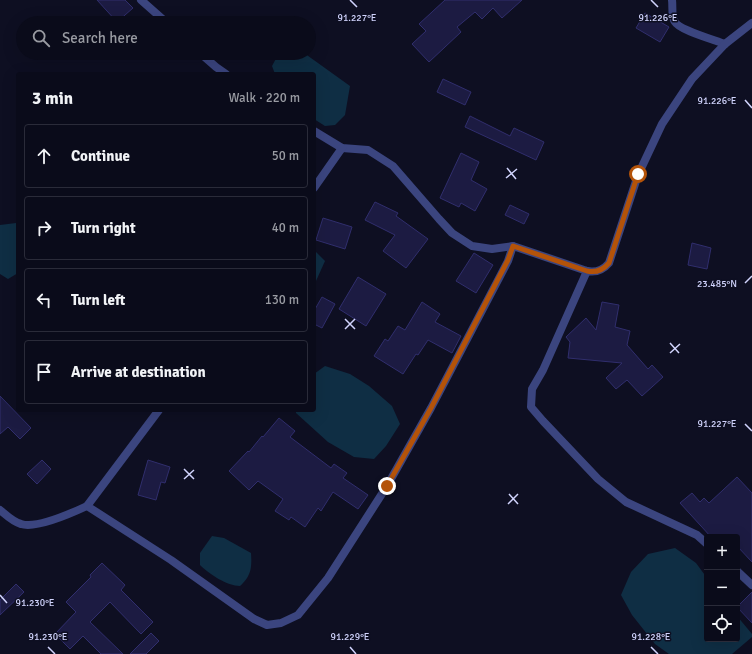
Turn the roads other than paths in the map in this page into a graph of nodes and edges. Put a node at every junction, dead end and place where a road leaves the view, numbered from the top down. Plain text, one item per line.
1 (141, 0) edge
2 (672, 0) edge
3 (159, 16) edge
4 (752, 24) edge
5 (725, 44) junction
6 (208, 60) edge
7 (223, 72) edge
8 (316, 132) edge
9 (342, 148) junction
10 (316, 185) edge
11 (513, 246) junction
12 (587, 271) junction
13 (157, 412) edge
14 (87, 506) junction
15 (0, 510) edge
16 (704, 541) edge
17 (740, 574) edge
18 (752, 585) edge

1 - 3 street
2 - 5 street
4 - 5 street
5 - 12 street
6 - 7 street
8 - 9 street
9 - 10 street
9 - 11 street
11 - 12 street
11 - 14 street
12 - 16 street
13 - 14 street
14 - 15 street
17 - 18 street

